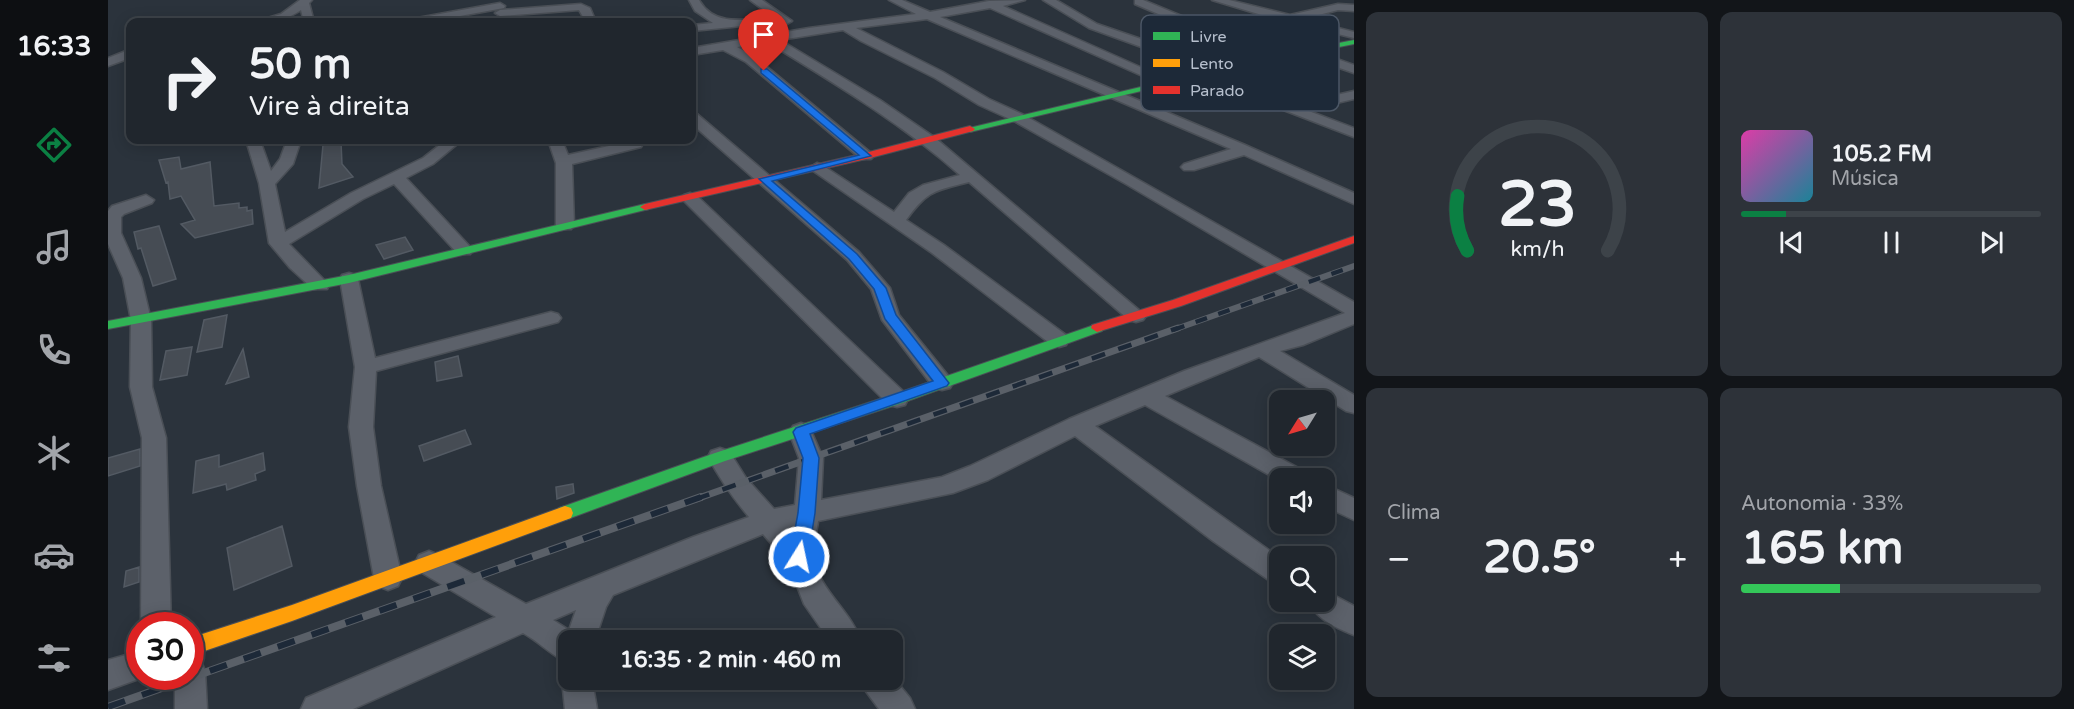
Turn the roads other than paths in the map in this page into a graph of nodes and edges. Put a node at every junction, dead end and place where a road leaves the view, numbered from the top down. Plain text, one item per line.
1 (694, 0) edge
2 (755, 0) edge
3 (894, 0) edge
4 (1020, 0) edge
5 (1048, 0) edge
6 (1144, 0) edge
7 (1217, 0) edge
8 (305, 1) edge
9 (1309, 3) dead end
10 (989, 4) junction
11 (1354, 8) edge
12 (1326, 10) junction
13 (501, 11) edge
14 (1176, 15) edge
15 (1272, 15) edge
16 (1299, 15) edge
17 (928, 16) junction
18 (277, 18) edge
19 (308, 18) edge
20 (450, 18) edge
21 (589, 18) edge
22 (783, 19) junction
23 (725, 25) junction
24 (846, 27) junction
25 (696, 28) edge
26 (1339, 31) edge
27 (806, 32) junction
28 (1354, 35) edge
29 (769, 38) junction
30 (1354, 42) edge
31 (1141, 44) edge
32 (1339, 45) edge
33 (725, 46) junction
34 (696, 51) edge
35 (126, 55) edge
36 (108, 62) edge
37 (1339, 64) edge
38 (1354, 69) edge
39 (1141, 70) edge
40 (1141, 89) edge
41 (1114, 95) junction
42 (1354, 95) edge
43 (1339, 98) edge
44 (1141, 106) edge
45 (1152, 111) edge
46 (1295, 111) edge
47 (1017, 117) junction
48 (696, 120) edge
49 (1354, 133) edge
50 (929, 140) junction
51 (254, 144) edge
52 (293, 144) edge
53 (449, 144) edge
54 (557, 144) edge
55 (636, 144) dead end
56 (1245, 150) junction
57 (866, 156) junction
58 (563, 160) junction
59 (1189, 167) dead end
60 (817, 168) junction
61 (397, 177) junction
62 (973, 177) junction
63 (764, 179) junction
64 (267, 183) junction
65 (690, 198) junction
66 (1354, 199) edge
67 (146, 200) dead end
68 (665, 202) junction
69 (713, 220) junction
70 (896, 221) junction
71 (565, 225) junction
72 (1354, 239) edge
73 (278, 243) junction
74 (464, 250) junction
75 (1279, 266) junction
76 (349, 279) junction
77 (320, 285) junction
78 (1354, 310) edge
79 (1136, 316) junction
80 (1354, 317) edge
81 (551, 318) dead end
82 (141, 320) junction
83 (108, 325) edge
84 (1059, 340) junction
85 (1261, 349) junction
86 (366, 367) junction
87 (942, 383) junction
88 (1146, 396) junction
89 (897, 399) junction
90 (1354, 405) edge
91 (1077, 425) junction
92 (801, 432) junction
93 (720, 457) junction
94 (1277, 468) edge
95 (1335, 500) edge
96 (1354, 510) edge
97 (807, 513) junction
98 (768, 521) junction
99 (799, 557) junction
100 (429, 563) junction
101 (1269, 565) edge
102 (388, 578) junction
103 (603, 586) junction
104 (1335, 610) edge
105 (156, 612) edge
106 (523, 619) junction
107 (1354, 622) edge
108 (584, 630) edge
109 (839, 630) edge
110 (558, 639) edge
111 (204, 643) edge
112 (126, 669) edge
113 (108, 675) edge
114 (190, 690) edge
115 (579, 690) edge
116 (884, 690) edge
117 (191, 709) edge
118 (317, 709) edge
119 (581, 709) edge
120 (899, 709) edge

1 - 23 street
2 - 22 street
3 - 17 street
4 - 10 street
5 - 31 street
6 - 14 street
7 - 15 street
8 - 18 street
8 - 19 street
9 - 12 street
10 - 17 street
10 - 39 street
11 - 12 street
12 - 16 street
13 - 20 street
13 - 21 street
17 - 24 street
17 - 41 street
22 - 23 street
22 - 27 street
23 - 25 street
24 - 27 street
24 - 47 street
26 - 28 street
27 - 29 street
29 - 33 street
29 - 50 street
30 - 32 street
33 - 34 street
33 - 57 street
35 - 36 street
37 - 38 street
40 - 41 street
41 - 44 street
41 - 47 street
42 - 43 street
45 - 56 street
46 - 49 street
47 - 50 street
47 - 75 street
48 - 63 street
50 - 57 street
50 - 62 street
51 - 64 street
52 - 64 street
53 - 61 street
54 - 58 street
55 - 58 street
56 - 59 street
56 - 66 street
57 - 60 street
58 - 71 street
60 - 63 street
60 - 70 street
61 - 73 street
61 - 74 street
62 - 70 street
62 - 79 street
63 - 65 street
63 - 87 street
64 - 73 street
65 - 68 street
65 - 69 street
67 - 82 street
68 - 69 street
68 - 71 street
69 - 89 street
70 - 84 street
71 - 74 street
72 - 75 street
73 - 77 street
74 - 76 street
75 - 78 street
75 - 79 street
76 - 77 street
76 - 86 street
77 - 82 street
79 - 84 street
80 - 85 street
81 - 86 street
82 - 83 street
82 - 105 street
84 - 87 street
85 - 88 street
85 - 90 street
86 - 102 street
87 - 89 street
88 - 91 street
88 - 94 street
89 - 92 street
91 - 97 street
91 - 101 street
92 - 93 street
92 - 97 street
93 - 98 street
93 - 100 street
95 - 96 street
97 - 98 street
97 - 99 street
98 - 99 street
98 - 103 street
99 - 109 street
100 - 102 street
100 - 106 street
102 - 111 street
103 - 106 street
103 - 108 street
104 - 107 street
106 - 110 street
106 - 118 street
112 - 113 street
114 - 117 street
115 - 119 street
116 - 120 street

